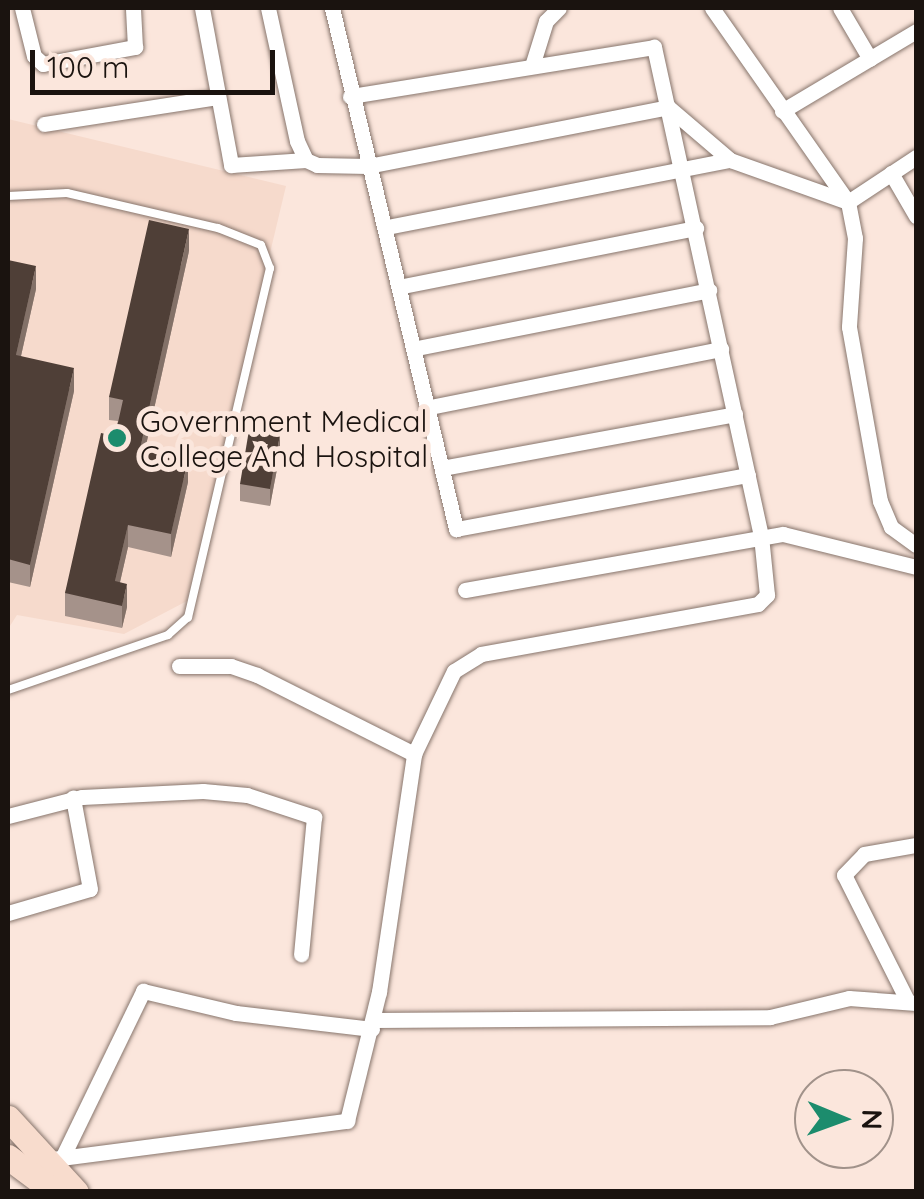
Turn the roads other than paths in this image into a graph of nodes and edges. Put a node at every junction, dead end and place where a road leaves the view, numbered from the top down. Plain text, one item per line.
1 (22, 8) edge
2 (133, 8) edge
3 (202, 8) edge
4 (268, 8) edge
5 (332, 8) edge
6 (559, 8) edge
7 (712, 8) edge
8 (840, 8) edge
9 (916, 30) edge
10 (870, 58) junction
11 (532, 66) junction
12 (350, 96) junction
13 (218, 97) junction
14 (668, 107) junction
15 (782, 111) junction
16 (44, 124) dead end
17 (916, 157) edge
18 (306, 160) junction
19 (730, 160) junction
20 (368, 166) junction
21 (683, 170) junction
22 (891, 173) junction
23 (8, 196) edge
24 (848, 202) junction
25 (916, 216) edge
26 (388, 226) junction
27 (696, 228) junction
28 (403, 286) junction
29 (709, 290) junction
30 (417, 348) junction
31 (721, 349) junction
32 (430, 407) junction
33 (735, 414) junction
34 (442, 468) junction
35 (748, 475) junction
36 (760, 536) junction
37 (916, 546) edge
38 (916, 566) edge
39 (465, 590) dead end
40 (179, 666) dead end
41 (8, 690) edge
42 (414, 754) junction
43 (73, 798) junction
44 (8, 816) edge
45 (916, 846) edge
46 (8, 913) edge
47 (301, 954) dead end
48 (912, 1002) edge
49 (373, 1025) junction
50 (8, 1118) edge
51 (14, 1159) edge
52 (55, 1159) junction
53 (54, 1192) edge
54 (76, 1192) edge

1 - 2 street
3 - 13 street
4 - 18 street
5 - 12 street
6 - 11 street
7 - 15 street
8 - 10 street
9 - 10 street
10 - 15 street
11 - 12 street
11 - 14 street
12 - 20 street
13 - 16 street
13 - 18 street
14 - 19 street
14 - 20 street
14 - 21 street
15 - 24 street
17 - 22 street
18 - 20 street
19 - 21 street
19 - 24 street
20 - 26 street
21 - 26 street
21 - 27 street
22 - 24 street
22 - 25 street
23 - 41 lane
24 - 37 street
26 - 28 street
27 - 28 street
27 - 29 street
28 - 30 street
29 - 30 street
29 - 31 street
30 - 32 street
31 - 32 street
31 - 33 street
32 - 34 street
33 - 34 street
33 - 35 street
34 - 35 street
35 - 36 street
36 - 38 street
36 - 39 street
36 - 42 street
40 - 42 street
42 - 49 street
43 - 44 street
43 - 46 street
43 - 47 street
45 - 48 street
48 - 49 street
49 - 52 street
49 - 52 street
50 - 52 main road
51 - 52 street
51 - 53 main road
52 - 54 main road

